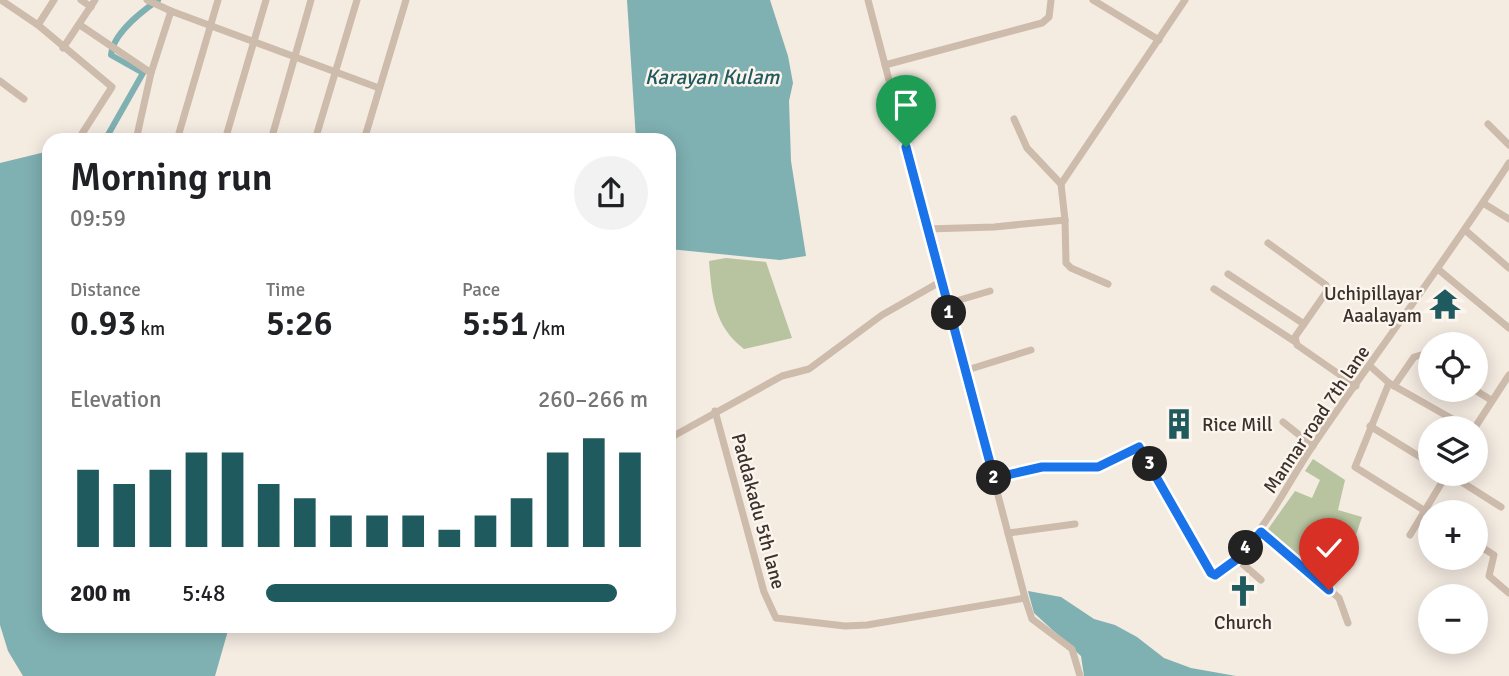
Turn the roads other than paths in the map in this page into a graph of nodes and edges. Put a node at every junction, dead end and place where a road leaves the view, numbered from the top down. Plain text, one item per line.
1 (1, 0) edge
2 (54, 0) edge
3 (81, 0) edge
4 (147, 0) edge
5 (218, 0) edge
6 (265, 0) edge
7 (311, 0) edge
8 (357, 0) edge
9 (406, 0) edge
10 (868, 0) edge
11 (1051, 0) edge
12 (1093, 0) edge
13 (1185, 0) edge
14 (93, 4) edge
15 (172, 11) junction
16 (38, 25) junction
17 (80, 25) junction
18 (210, 27) junction
19 (1160, 40) junction
20 (253, 43) junction
21 (63, 48) junction
22 (295, 58) junction
23 (885, 65) junction
24 (151, 73) junction
25 (335, 73) junction
26 (0, 81) edge
27 (379, 88) junction
28 (24, 99) dead end
29 (1014, 119) dead end
30 (1488, 124) dead end
31 (82, 133) edge
32 (138, 133) edge
33 (179, 133) edge
34 (227, 133) edge
35 (273, 133) edge
36 (317, 133) edge
37 (365, 133) edge
38 (1509, 145) edge
39 (1508, 165) edge
40 (1061, 184) junction
41 (1483, 203) junction
42 (1509, 219) edge
43 (1065, 220) junction
44 (927, 229) junction
45 (1465, 230) junction
46 (1268, 243) dead end
47 (1509, 268) edge
48 (1439, 270) junction
49 (1228, 274) dead end
50 (940, 282) junction
51 (1108, 284) dead end
52 (1214, 289) dead end
53 (990, 291) dead end
54 (946, 303) junction
55 (1304, 324) junction
56 (1509, 328) edge
57 (1294, 341) junction
58 (1031, 351) dead end
59 (1418, 356) edge
60 (1370, 366) junction
61 (964, 371) junction
62 (1509, 375) edge
63 (1392, 384) junction
64 (1356, 387) junction
65 (1488, 398) edge
66 (1491, 400) junction
67 (715, 411) junction
68 (1449, 416) edge
69 (1481, 416) edge
70 (1283, 422) dead end
71 (1370, 426) junction
72 (676, 434) edge
73 (1312, 446) junction
74 (1418, 456) edge
75 (994, 478) junction
76 (1467, 486) edge
77 (1418, 507) edge
78 (1500, 507) dead end
79 (1075, 524) dead end
80 (1418, 524) edge
81 (1261, 532) junction
82 (1008, 533) junction
83 (1410, 535) dead end
84 (1488, 551) edge
85 (1237, 559) junction
86 (1261, 580) dead end
87 (1509, 593) edge
88 (1025, 598) junction
89 (1348, 623) dead end
90 (1080, 676) edge

1 - 16 street
2 - 16 street
3 - 14 street
4 - 15 street
5 - 18 street
6 - 20 street
7 - 22 street
8 - 25 street
9 - 27 street
10 - 23 street
11 - 23 street
12 - 19 street
13 - 19 street
14 - 17 street
15 - 18 street
15 - 24 street
16 - 21 street
17 - 21 street
17 - 24 street
18 - 20 street
18 - 33 street
19 - 40 street
20 - 22 street
20 - 34 street
21 - 31 street
22 - 25 street
22 - 35 street
23 - 44 street
24 - 32 street
25 - 27 street
25 - 36 street
26 - 28 street
27 - 37 street
29 - 40 street
30 - 38 street
39 - 41 street, Mannar road 7th lane
40 - 43 street
41 - 42 street
41 - 45 street, Mannar road 7th lane
43 - 44 street
43 - 51 street
44 - 50 street
45 - 47 street
45 - 48 street, Mannar road 7th lane
46 - 55 street
48 - 56 street
48 - 60 street, Mannar road 7th lane
49 - 55 street
50 - 54 street
50 - 67 street
52 - 57 street
53 - 54 street
54 - 61 street
55 - 57 street
57 - 64 street
58 - 61 street
59 - 63 street
60 - 63 street
60 - 64 street, Mannar road 7th lane
61 - 75 street
62 - 66 street
63 - 68 street
63 - 71 street
64 - 73 street, Mannar road 7th lane
65 - 66 street
66 - 69 street
67 - 72 street
67 - 88 street, Paddakadu 5th lane
70 - 73 street
71 - 74 street
71 - 77 street
73 - 81 street, Mannar road 7th lane
75 - 82 street
75 - 85 street, Mannar road 7th lane
76 - 78 street
79 - 82 street
80 - 83 street
81 - 85 street, Mannar road 7th lane
81 - 89 street
82 - 88 street
84 - 87 street
85 - 86 street
88 - 90 street

